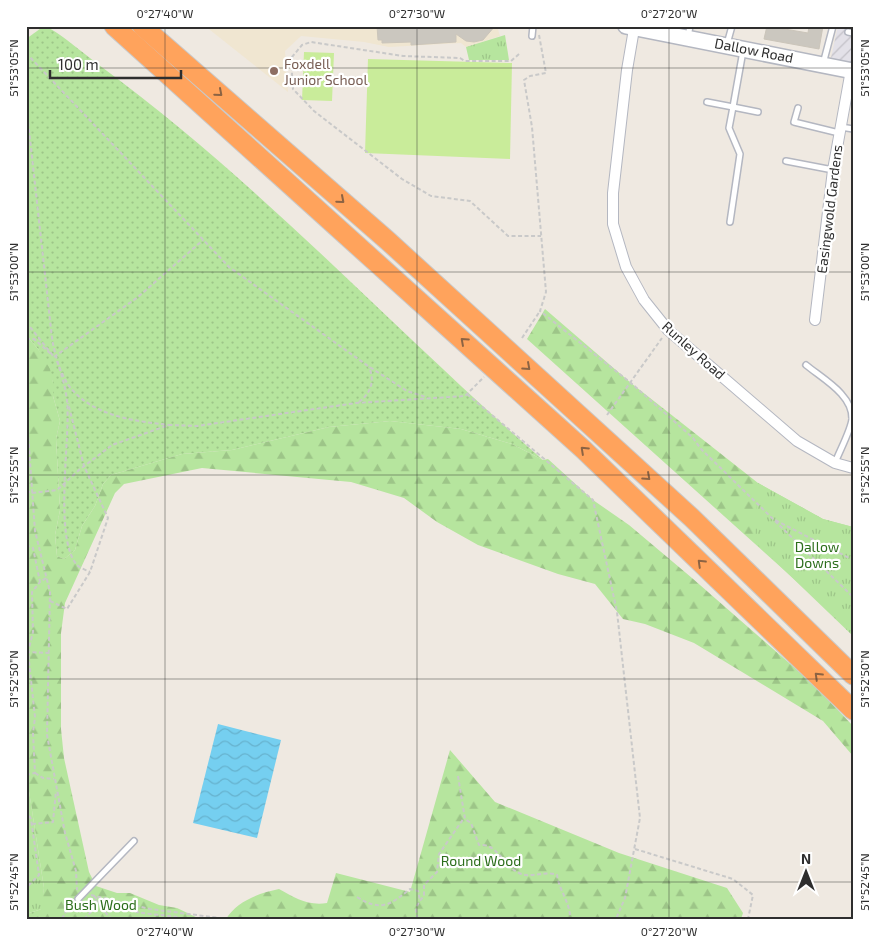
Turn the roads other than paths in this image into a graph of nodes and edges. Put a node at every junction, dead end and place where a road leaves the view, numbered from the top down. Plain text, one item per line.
1 (114, 26) edge
2 (142, 26) edge
3 (533, 26) edge
4 (732, 26) edge
5 (833, 26) edge
6 (630, 28) edge
7 (668, 30) edge
8 (689, 32) edge
9 (532, 36) dead end
10 (727, 45) junction
11 (744, 48) junction
12 (822, 64) junction
13 (852, 70) edge
14 (707, 102) dead end
15 (732, 107) junction
16 (798, 108) dead end
17 (758, 112) dead end
18 (853, 129) edge
19 (839, 130) junction
20 (786, 161) dead end
21 (833, 170) junction
22 (730, 222) dead end
23 (815, 320) dead end
24 (806, 365) dead end
25 (835, 463) junction
26 (853, 468) edge
27 (853, 675) edge
28 (853, 710) edge
29 (134, 841) dead end
30 (78, 899) road end

28 -> 1 highway
2 -> 27 highway
3 - 9 lane
4 - 10 lane
5 - 12 lane
6 - 7 street, Dallow Road
6 - 25 street, Runley Road
7 - 8 street, Dallow Road
8 - 10 street, Dallow Road
10 - 11 street, Dallow Road
11 - 12 street, Dallow Road
11 - 15 lane
12 - 13 street, Dallow Road
13 - 19 street, Easingwold Gardens
14 - 15 lane
15 - 17 lane
15 - 22 lane
16 - 19 lane
18 - 19 lane
19 - 21 street, Easingwold Gardens
20 - 21 lane
21 - 23 street, Easingwold Gardens
24 - 25 lane
25 - 26 street, Runley Road
29 - 30 lane

